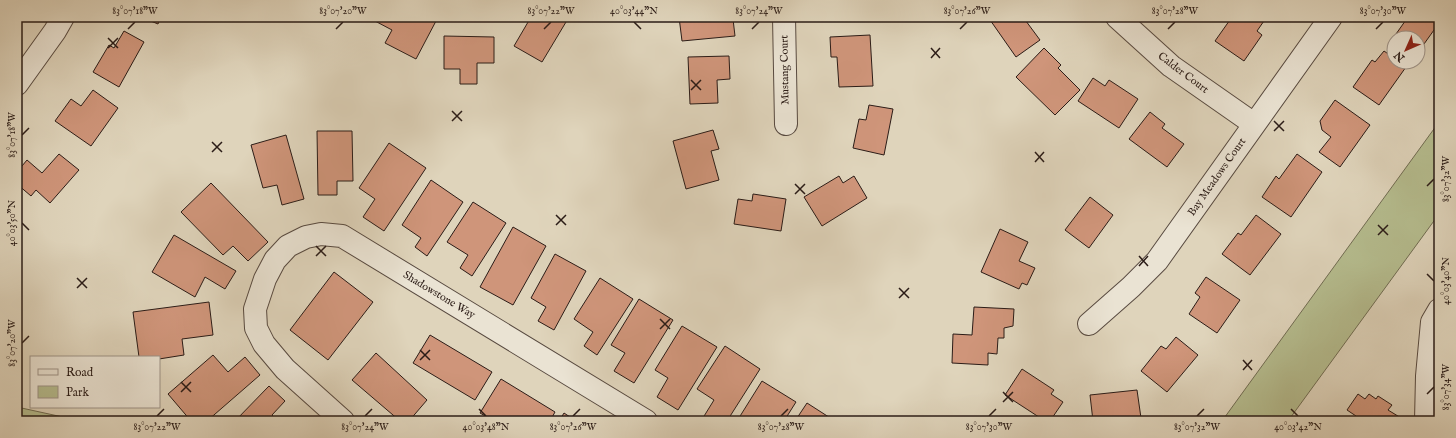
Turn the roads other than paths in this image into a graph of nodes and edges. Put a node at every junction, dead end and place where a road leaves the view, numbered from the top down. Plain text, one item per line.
1 (63, 17) edge
2 (784, 17) edge
3 (1116, 17) edge
4 (1330, 17) edge
5 (17, 84) edge
6 (786, 124) dead end
7 (1254, 124) junction
8 (1439, 310) edge
9 (1089, 324) dead end
10 (343, 421) edge
11 (646, 421) edge
12 (1426, 421) edge

1 - 5 street
2 - 6 street, Mustang Court
3 - 7 street, Calder Court
4 - 7 street, Bay Meadows Court
7 - 9 street, Bay Meadows Court
8 - 12 street
10 - 11 street, Shadowstone Way

